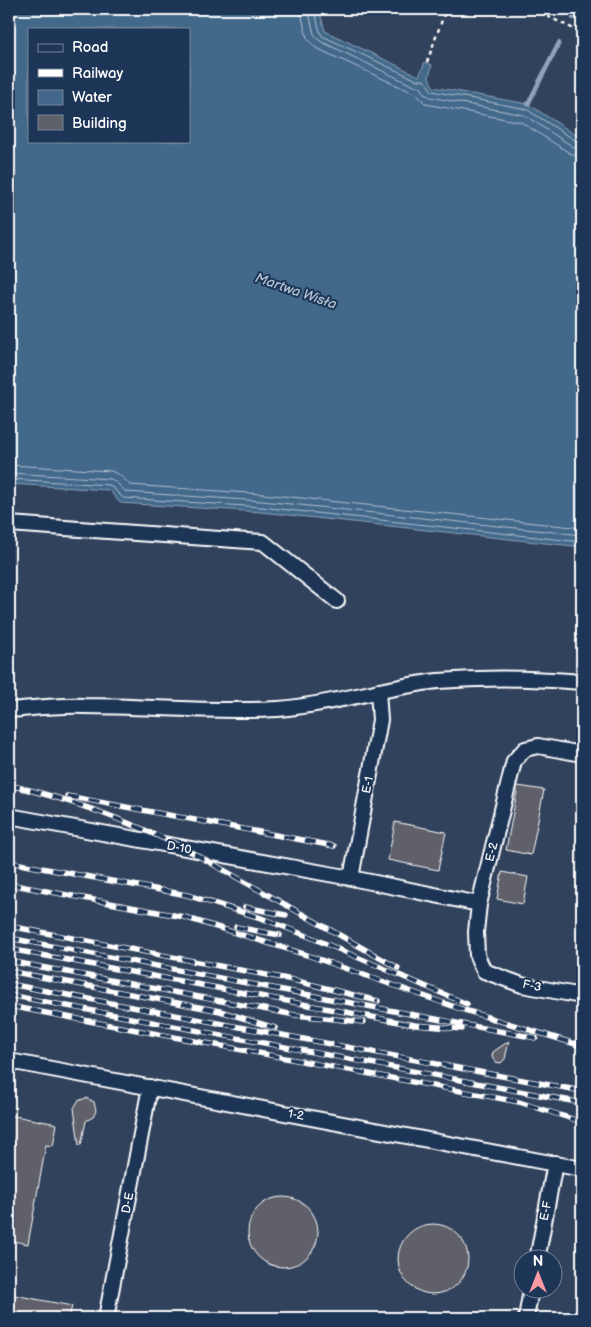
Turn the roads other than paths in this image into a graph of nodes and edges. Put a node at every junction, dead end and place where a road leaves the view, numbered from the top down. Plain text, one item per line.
1 (9, 524) edge
2 (337, 601) dead end
3 (582, 682) edge
4 (378, 691) junction
5 (9, 710) edge
6 (582, 754) edge
7 (9, 816) edge
8 (350, 878) junction
9 (479, 904) junction
10 (484, 971) joint
11 (582, 996) edge
12 (9, 1061) edge
13 (150, 1087) junction
14 (555, 1164) junction
15 (582, 1169) edge
16 (539, 1250) edge
17 (529, 1300) edge
18 (106, 1318) edge
19 (526, 1318) edge

1 - 2 lane
3 - 4 lane
4 - 5 lane
4 - 8 lane, E-1
6 - 9 lane, E-2
7 - 8 lane, D-10
8 - 9 lane, D-10
9 - 10 lane, E-2
10 - 11 lane, F-3
12 - 13 lane, 1-2
13 - 14 lane, 1-2
13 - 18 lane, D-E
14 - 15 lane, 1-2
14 - 16 lane, E-F
17 - 19 lane

